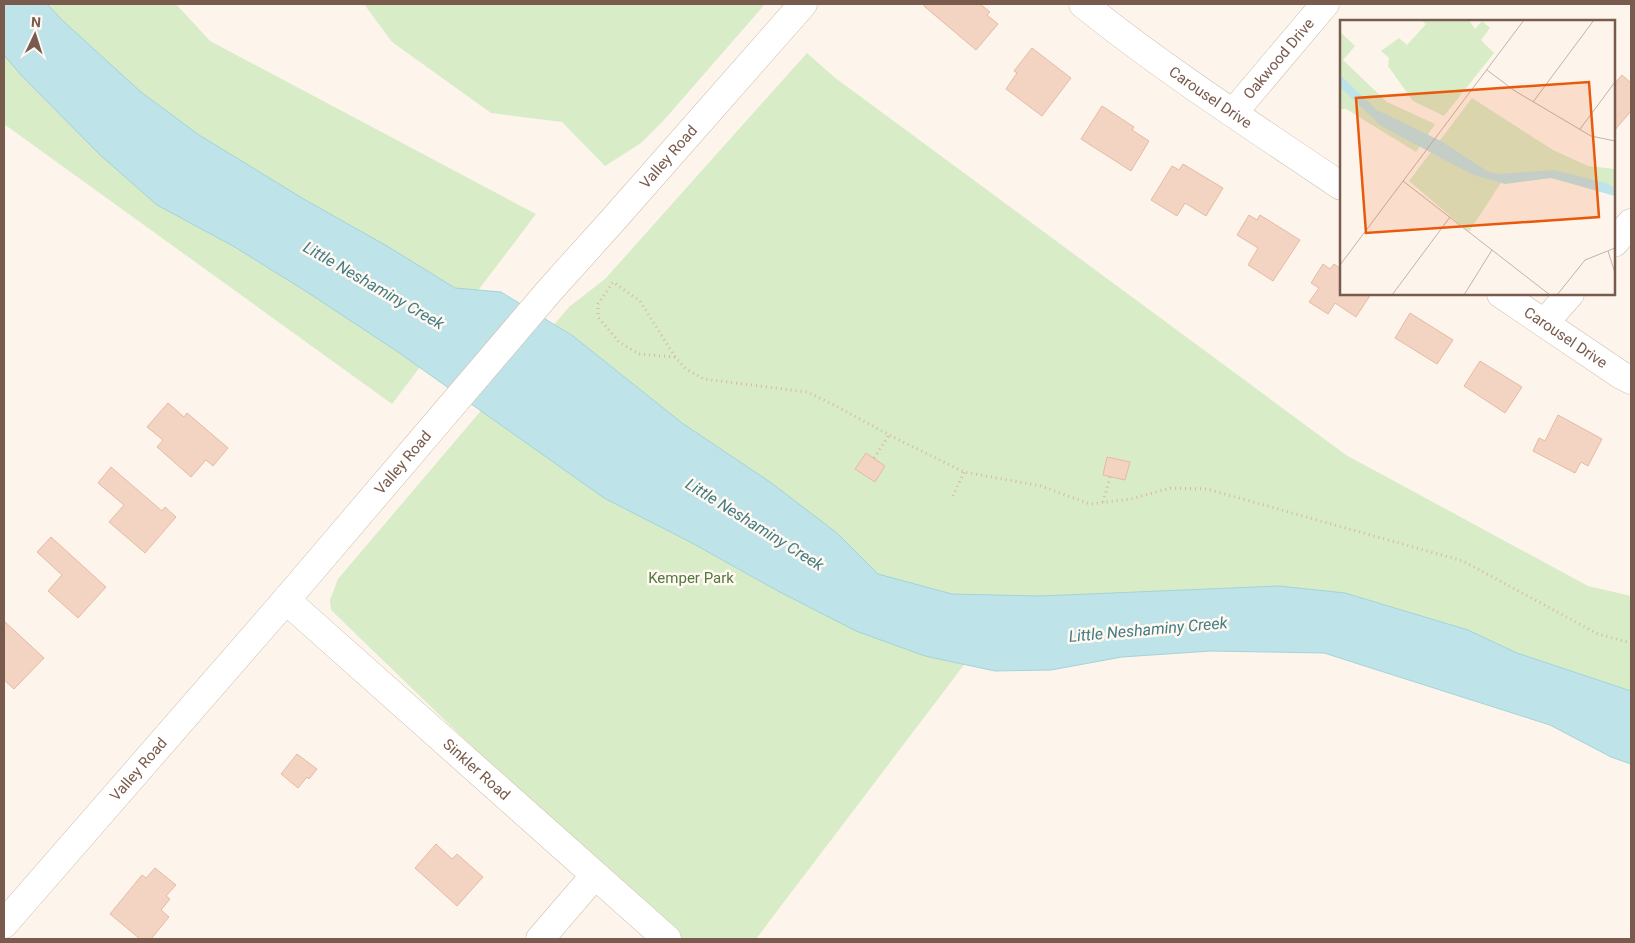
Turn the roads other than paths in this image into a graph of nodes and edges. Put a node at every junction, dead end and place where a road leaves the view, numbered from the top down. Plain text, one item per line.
1 (803, 4) edge
2 (1083, 4) edge
3 (1325, 4) edge
4 (1233, 113) junction
5 (1340, 185) edge
6 (1631, 223) edge
7 (1615, 243) edge
8 (1501, 295) edge
9 (1569, 295) edge
10 (1544, 324) junction
11 (1631, 380) edge
12 (286, 600) junction
13 (595, 875) junction
14 (4, 924) edge
15 (540, 939) edge
16 (667, 939) edge

1 - 12 street, Valley Road
2 - 4 street, Carousel Drive
3 - 4 street, Oakwood Drive
4 - 5 street, Carousel Drive
6 - 7 street
8 - 10 street, Carousel Drive
9 - 10 street
10 - 11 street, Carousel Drive
12 - 13 street, Sinkler Road
12 - 14 street, Valley Road
13 - 15 street
13 - 16 street, Sinkler Road

